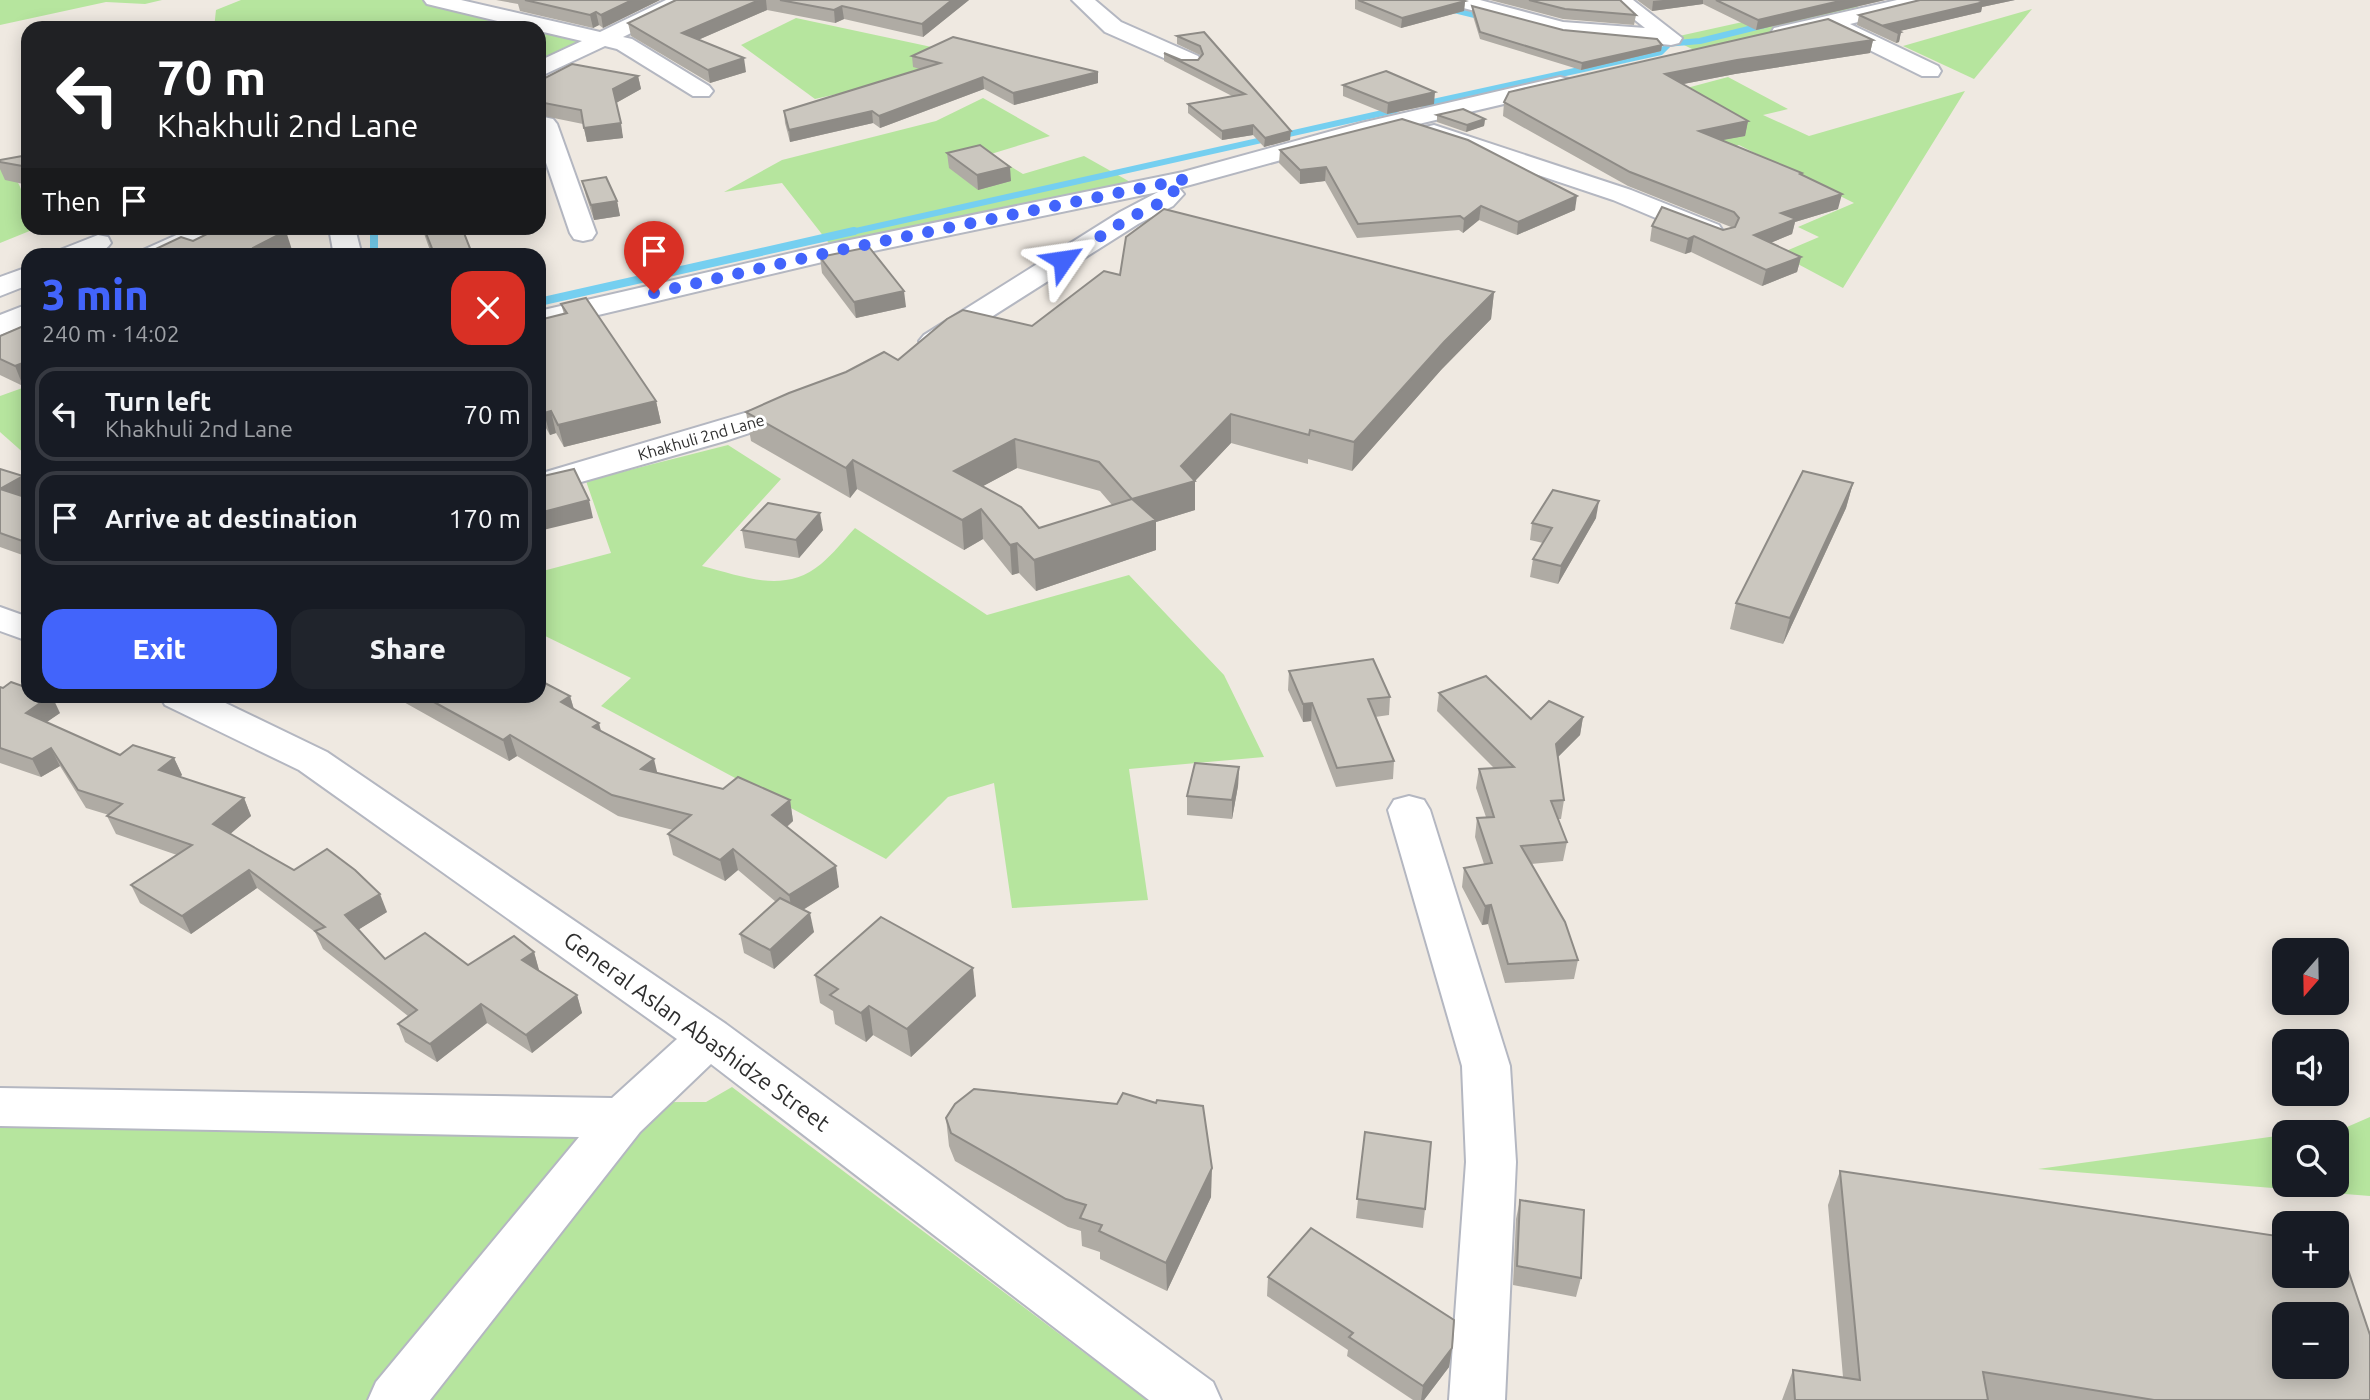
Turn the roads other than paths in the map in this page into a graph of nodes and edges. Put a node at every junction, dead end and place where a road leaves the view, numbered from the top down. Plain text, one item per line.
1 (434, 0) edge
2 (683, 0) edge
3 (1082, 0) edge
4 (1455, 0) edge
5 (1620, 0) edge
6 (1924, 0) edge
7 (523, 21) edge
8 (1829, 22) junction
9 (546, 26) edge
10 (1763, 37) edge
11 (599, 39) junction
12 (1678, 44) junction
13 (1190, 61) edge
14 (1658, 61) edge
15 (546, 66) edge
16 (1930, 71) dead end
17 (1578, 80) edge
18 (701, 91) dead end
19 (1401, 121) junction
20 (546, 127) edge
21 (1186, 179) junction
22 (583, 233) dead end
23 (198, 235) edge
24 (1721, 236) edge
25 (98, 243) dead end
26 (87, 248) edge
27 (170, 248) edge
28 (21, 278) edge
29 (0, 288) edge
30 (21, 316) edge
31 (546, 318) edge
32 (0, 326) edge
33 (910, 356) edge
34 (824, 397) edge
35 (546, 482) edge
36 (0, 618) edge
37 (21, 627) edge
38 (193, 703) edge
39 (1409, 810) dead end
40 (709, 1037) junction
41 (0, 1107) edge
42 (623, 1118) junction
43 (396, 1400) edge
44 (1193, 1400) edge
45 (1477, 1400) edge

1 - 7 street
2 - 11 street
3 - 13 street
4 - 12 street
5 - 12 street
6 - 8 street
8 - 10 street
8 - 16 street
9 - 11 street
11 - 15 street
11 - 18 street
12 - 14 street
17 - 19 street
19 - 21 street
19 - 24 street
20 - 22 street
21 - 31 street
21 - 33 street
23 - 27 street
25 - 26 street
28 - 29 street
30 - 32 street
34 - 35 street, Khakhuli 2nd Lane
36 - 37 street
38 - 40 street, General Aslan Abashidze Street
39 - 45 street
40 - 42 street
40 - 44 street, General Aslan Abashidze Street
41 - 42 street
42 - 43 street

